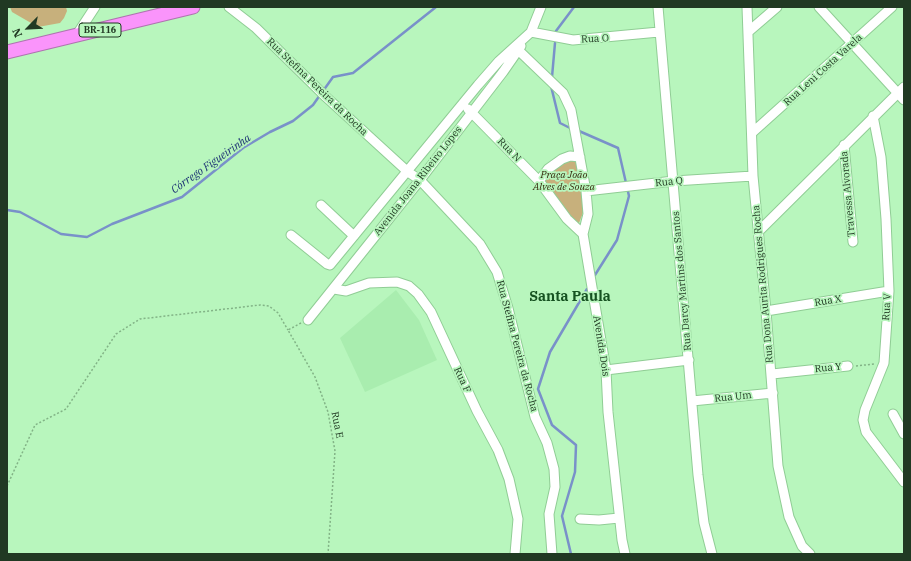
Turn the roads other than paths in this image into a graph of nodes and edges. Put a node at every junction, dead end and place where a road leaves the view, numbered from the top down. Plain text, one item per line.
1 (95, 7) edge
2 (193, 7) edge
3 (229, 7) edge
4 (541, 7) edge
5 (658, 7) edge
6 (747, 7) edge
7 (777, 7) edge
8 (819, 7) edge
9 (892, 7) edge
10 (531, 32) junction
11 (660, 32) junction
12 (748, 32) junction
13 (76, 36) junction
14 (853, 44) junction
15 (517, 48) junction
16 (7, 52) edge
17 (901, 90) edge
18 (904, 100) edge
19 (463, 105) junction
20 (472, 112) junction
21 (873, 116) junction
22 (753, 132) junction
23 (844, 146) junction
24 (580, 157) junction
25 (408, 172) junction
26 (753, 176) junction
27 (420, 180) junction
28 (538, 181) junction
29 (674, 181) junction
30 (586, 191) junction
31 (321, 205) dead end
32 (758, 232) junction
33 (583, 234) junction
34 (291, 235) dead end
35 (354, 236) junction
36 (853, 242) dead end
37 (334, 289) junction
38 (889, 291) junction
39 (766, 311) junction
40 (308, 320) road end
41 (689, 360) junction
42 (848, 366) road end
43 (606, 370) junction
44 (772, 374) junction
45 (773, 393) junction
46 (692, 401) junction
47 (893, 414) dead end
48 (904, 434) edge
49 (904, 482) edge
50 (619, 518) junction
51 (580, 519) dead end
52 (515, 554) edge
53 (552, 554) edge
54 (625, 554) edge
55 (712, 554) edge
56 (810, 554) edge

1 - 13 street
2 - 13 highway, BR-116
3 - 25 street, Rua Stefina Pereira da Rocha
4 - 10 street, Avenida Joana Ribeiro Lopes
5 - 11 street, Rua Darcy Martins dos Santos
6 - 12 street, Rua Dona Aurita Rodrigues Rocha
7 - 12 street
8 - 14 street
9 - 14 street, Rua Leni Costa Varela
10 - 11 street, Rua O
10 - 15 street, Avenida Joana Ribeiro Lopes
11 - 29 street, Rua Darcy Martins dos Santos
12 - 22 street, Rua Dona Aurita Rodrigues Rocha
13 - 16 highway, BR-116
14 - 17 street
14 - 22 street, Rua Leni Costa Varela
15 - 19 street, Avenida Joana Ribeiro Lopes
15 - 20 street, Avenida Joana Ribeiro Lopes
15 - 24 street, Avenida Dois
17 - 18 street
17 - 21 street
19 - 20 street, Rua N
19 - 25 street, Avenida Joana Ribeiro Lopes
20 - 27 street, Avenida Joana Ribeiro Lopes
20 - 28 street, Rua N
21 - 23 street
21 - 38 street, Rua V
22 - 26 street, Rua Dona Aurita Rodrigues Rocha
23 - 32 street
23 - 36 street, Travessa Alvorada
24 - 28 street
24 - 30 street, Avenida Dois
25 - 27 street, Rua Stefina Pereira da Rocha
25 - 35 street, Avenida Joana Ribeiro Lopes
26 - 29 street, Rua Q
26 - 32 street, Rua Dona Aurita Rodrigues Rocha
27 - 37 street, Avenida Joana Ribeiro Lopes
27 - 53 street, Rua Stefina Pereira da Rocha
28 - 33 street, Rua N
29 - 30 street, Rua Q
29 - 41 street, Rua Darcy Martins dos Santos
30 - 33 street, Avenida Dois
31 - 35 street
32 - 39 street, Rua Dona Aurita Rodrigues Rocha
33 - 43 street, Avenida Dois
34 - 35 street, Avenida Joana Ribeiro Lopes
37 - 40 street, Avenida Joana Ribeiro Lopes
37 - 52 street, Rua F
38 - 39 street, Rua X
38 - 49 street, Rua V
39 - 44 street, Rua Dona Aurita Rodrigues Rocha
41 - 43 street
41 - 46 street, Rua Darcy Martins dos Santos
42 - 44 street, Rua Y
43 - 50 street, Avenida Dois
44 - 45 street, Rua Dona Aurita Rodrigues Rocha
45 - 46 street, Rua Um
45 - 56 street, Rua Dona Aurita Rodrigues Rocha
46 - 55 street, Rua Darcy Martins dos Santos
47 - 48 street
50 - 51 street
50 - 54 street, Avenida Dois

